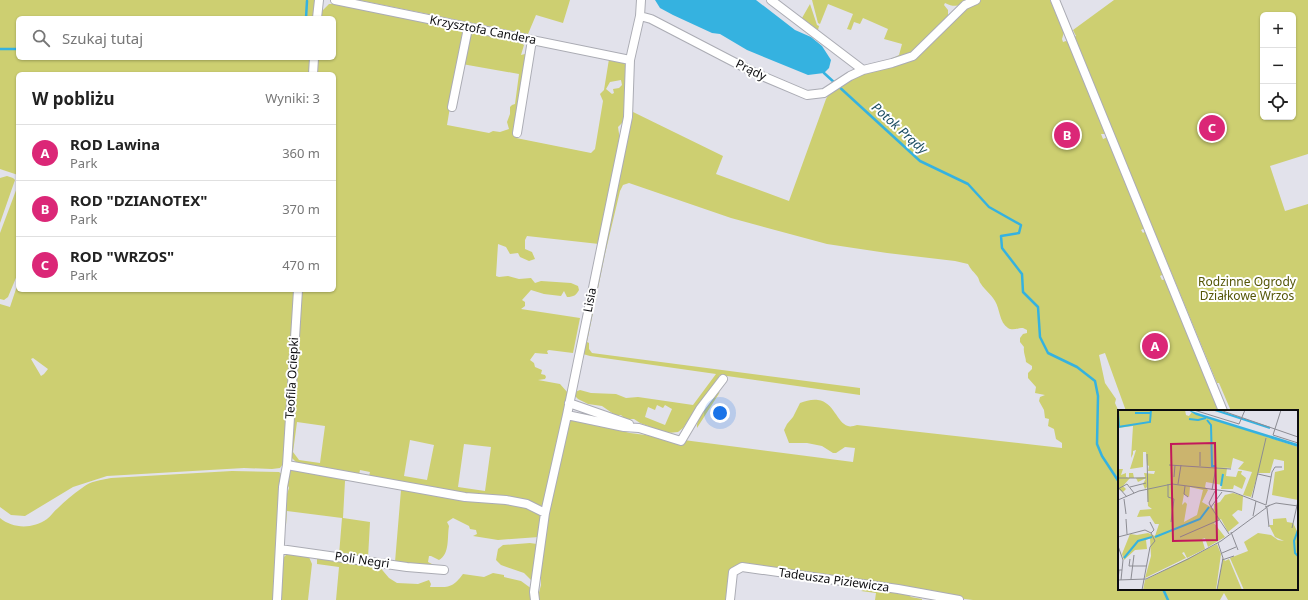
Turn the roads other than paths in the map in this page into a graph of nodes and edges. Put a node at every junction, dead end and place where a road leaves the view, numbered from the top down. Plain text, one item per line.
1 (319, 0) edge
2 (335, 0) edge
3 (641, 0) edge
4 (771, 0) edge
5 (976, 0) edge
6 (1055, 0) edge
7 (317, 16) edge
8 (640, 16) junction
9 (468, 28) junction
10 (532, 40) junction
11 (314, 60) edge
12 (630, 60) junction
13 (863, 70) junction
14 (313, 72) edge
15 (452, 107) dead end
16 (517, 133) dead end
17 (298, 292) edge
18 (723, 379) dead end
19 (570, 403) junction
20 (1223, 410) edge
21 (567, 414) junction
22 (639, 428) junction
23 (287, 465) junction
24 (545, 513) junction
25 (280, 549) junction
26 (444, 570) dead end
27 (277, 600) edge
28 (535, 600) edge
29 (730, 600) edge
30 (959, 600) edge

1 - 7 street
2 - 9 street, Krzysztofa Candera
3 - 8 street, Lisia
4 - 13 street
5 - 13 street, Prądy
6 - 20 street
8 - 12 street, Lisia
8 - 13 street, Prądy
9 - 10 street, Krzysztofa Candera
9 - 15 street
10 - 12 street, Krzysztofa Candera
10 - 16 street
11 - 14 street
12 - 19 street, Lisia
17 - 23 street, Teofila Ociepki
18 - 22 street
19 - 21 street, Lisia
19 - 22 street
21 - 22 street
21 - 24 street, Lisia
23 - 24 street
23 - 25 street, Teofila Ociepki
24 - 28 street, Lisia
25 - 26 street, Poli Negri
25 - 27 street, Teofila Ociepki
29 - 30 street, Tadeusza Piziewicza

